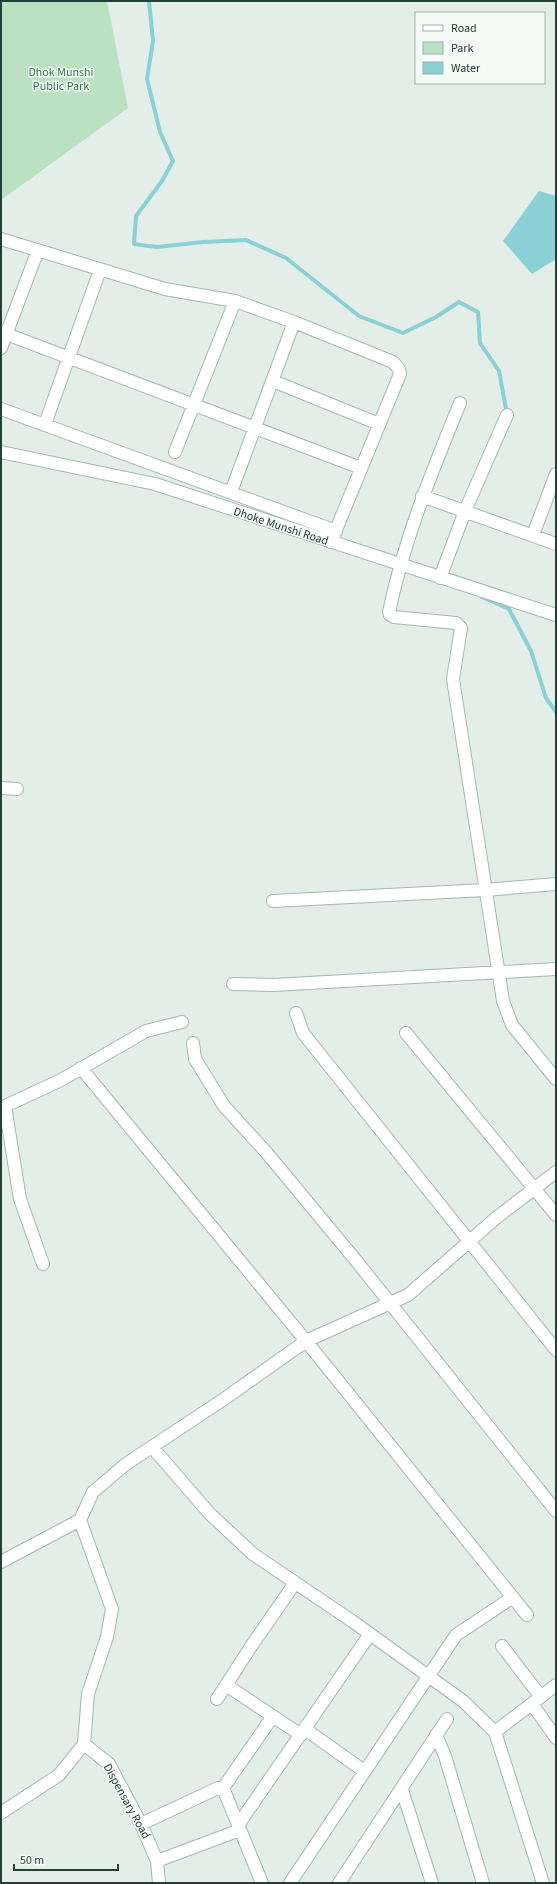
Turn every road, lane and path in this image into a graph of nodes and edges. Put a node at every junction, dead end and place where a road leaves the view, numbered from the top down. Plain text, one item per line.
1 (1, 239) edge
2 (38, 250) junction
3 (100, 270) junction
4 (235, 301) junction
5 (294, 322) junction
6 (4, 333) edge
7 (1, 348) edge
8 (68, 359) junction
9 (272, 381) junction
10 (460, 403) dead end
11 (192, 404) junction
12 (1, 408) edge
13 (507, 415) dead end
14 (45, 424) junction
15 (379, 424) junction
16 (256, 428) junction
17 (1, 452) edge
18 (175, 452) dead end
19 (361, 468) junction
20 (556, 474) edge
21 (231, 492) junction
22 (422, 496) junction
23 (466, 511) junction
24 (533, 535) junction
25 (333, 537) junction
26 (556, 544) edge
27 (400, 565) junction
28 (440, 578) junction
29 (556, 615) edge
30 (1, 788) edge
31 (17, 789) dead end
32 (556, 884) edge
33 (485, 890) junction
34 (273, 901) dead end
35 (556, 969) edge
36 (498, 972) junction
37 (233, 984) dead end
38 (296, 1013) dead end
39 (182, 1022) dead end
40 (406, 1033) dead end
41 (193, 1043) dead end
42 (81, 1068) junction
43 (556, 1079) edge
44 (3, 1107) edge
45 (556, 1172) edge
46 (534, 1189) junction
47 (556, 1216) edge
48 (468, 1242) junction
49 (43, 1264) dead end
50 (390, 1303) junction
51 (306, 1341) junction
52 (556, 1350) edge
53 (152, 1447) junction
54 (556, 1511) edge
55 (80, 1520) junction
56 (1, 1562) edge
57 (295, 1583) junction
58 (513, 1598) junction
59 (527, 1615) dead end
60 (370, 1634) junction
61 (502, 1646) dead end
62 (428, 1675) junction
63 (226, 1684) junction
64 (556, 1685) edge
65 (217, 1699) dead end
66 (537, 1701) junction
67 (273, 1716) junction
68 (447, 1719) dead end
69 (303, 1732) junction
70 (495, 1732) junction
71 (436, 1735) junction
72 (556, 1738) edge
73 (84, 1744) junction
74 (364, 1771) junction
75 (223, 1788) junction
76 (402, 1790) junction
77 (1, 1813) edge
78 (141, 1824) junction
79 (239, 1827) junction
80 (157, 1861) junction
81 (159, 1883) edge
82 (262, 1883) edge
83 (290, 1883) edge
84 (339, 1883) edge
85 (432, 1883) edge
86 (483, 1883) edge
87 (543, 1883) edge

1 - 2 street
2 - 3 street
2 - 6 street
3 - 4 street
3 - 8 street
4 - 5 street
4 - 11 street
5 - 9 street
5 - 15 street
6 - 7 street
6 - 8 street
8 - 11 street
8 - 14 street
9 - 15 street
9 - 16 street
10 - 22 street
11 - 16 street
11 - 18 street
12 - 14 street
13 - 23 street
14 - 21 street
15 - 19 street
16 - 19 street
16 - 21 street
17 - 25 street, Dhoke Munshi Road
19 - 25 street
20 - 24 street
21 - 25 street
22 - 23 street
22 - 27 street
23 - 24 street
23 - 28 street
24 - 26 street
25 - 27 street, Dhoke Munshi Road
27 - 28 street, Dhoke Munshi Road
27 - 33 street
28 - 29 street, Dhoke Munshi Road
30 - 31 street
32 - 33 street
33 - 34 street
33 - 36 street
35 - 36 street
36 - 37 street
36 - 43 street
38 - 48 street
39 - 42 street
40 - 46 street
41 - 50 street
42 - 44 street
42 - 51 street
44 - 49 street
45 - 46 street
46 - 47 street
46 - 48 street
48 - 50 street
48 - 52 street
50 - 51 street
50 - 54 street
51 - 53 street
51 - 58 street
53 - 55 street
53 - 57 street
55 - 56 street
55 - 73 street
57 - 60 street
57 - 63 street
58 - 59 street
58 - 62 street
60 - 62 street
60 - 69 street
61 - 66 street
62 - 70 street
62 - 74 street
63 - 65 street
63 - 67 street
64 - 66 street
66 - 70 street
66 - 72 street
67 - 69 street
67 - 75 street
68 - 71 street
69 - 74 street
69 - 79 street
70 - 87 street
71 - 76 street
71 - 86 street
73 - 77 street
73 - 78 street, Dispensary Road
74 - 83 street
75 - 78 street
75 - 79 street
76 - 84 street
76 - 85 street
78 - 80 street, Dispensary Road
79 - 80 street
79 - 82 street
80 - 81 street, Dispensary Road

